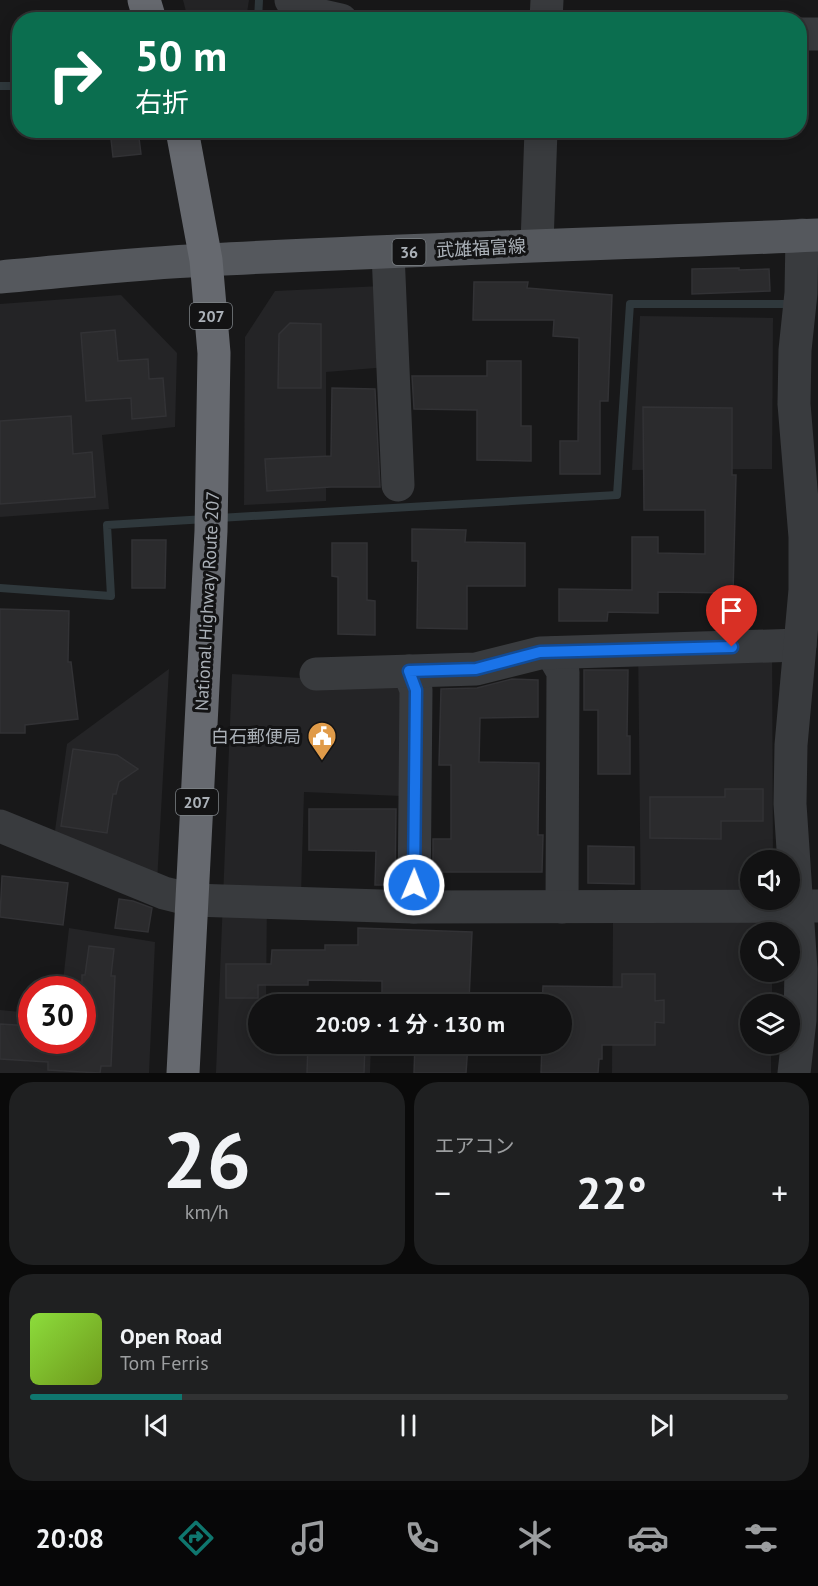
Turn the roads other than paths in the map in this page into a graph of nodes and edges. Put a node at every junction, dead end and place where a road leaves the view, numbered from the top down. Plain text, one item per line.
1 (291, 0) edge
2 (308, 12) edge
3 (183, 138) edge
4 (541, 138) edge
5 (810, 235) edge
6 (537, 244) junction
7 (388, 253) junction
8 (206, 260) junction
9 (0, 277) edge
10 (398, 485) dead end
11 (800, 645) junction
12 (552, 652) junction
13 (409, 671) junction
14 (316, 674) dead end
15 (0, 826) edge
16 (192, 900) junction
17 (808, 906) edge
18 (414, 907) junction
19 (562, 907) junction
20 (183, 1073) edge
21 (794, 1073) edge

1 - 2 street
3 - 8 highway, National Highway Route 207 / 207
4 - 6 street
5 - 6 main road, 武雄福富線 / 36
5 - 11 street
6 - 7 main road, 武雄福富線 / 36
7 - 8 main road, 武雄福富線 / 36
7 - 10 street
8 - 9 main road, 武雄福富線 / 36
8 - 16 highway, National Highway Route 207 / 207
11 - 12 street
11 - 17 street
12 - 13 street
12 - 19 street
13 - 14 street
13 - 18 street
15 - 16 street
16 - 18 street
16 - 20 highway, National Highway Route 207 / 207
17 - 19 street
17 - 21 street
18 - 19 street

